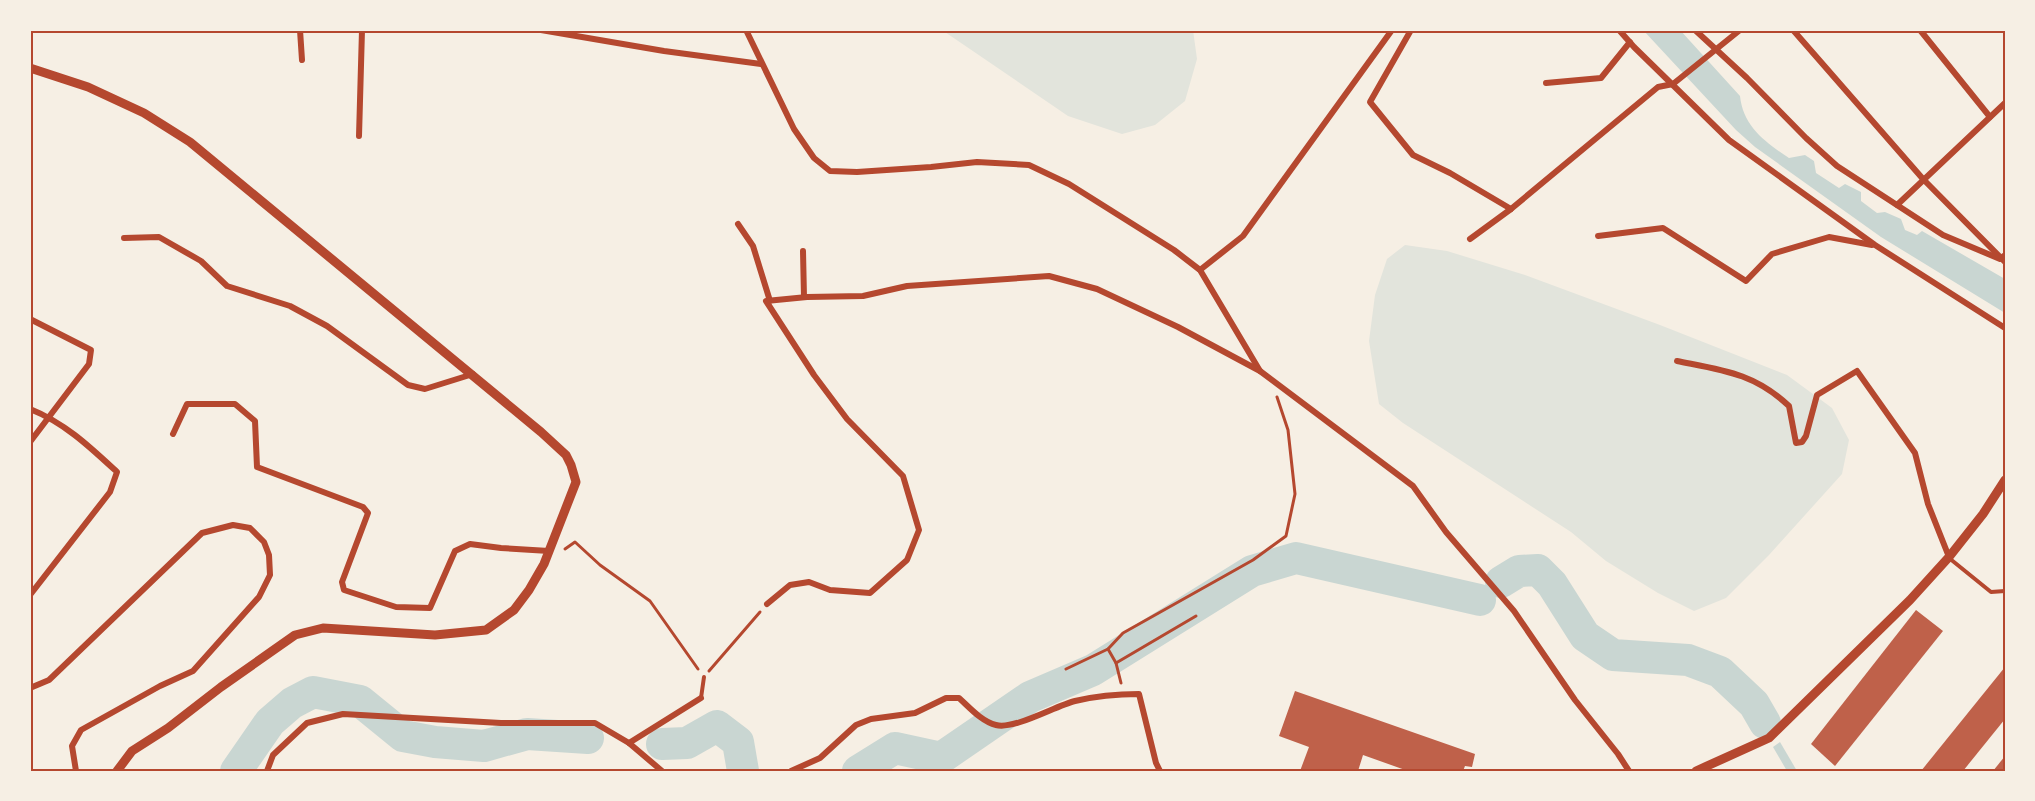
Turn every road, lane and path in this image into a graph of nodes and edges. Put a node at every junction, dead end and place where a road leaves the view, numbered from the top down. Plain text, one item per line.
1 (300, 30) edge
2 (362, 30) edge
3 (541, 30) edge
4 (746, 30) edge
5 (1392, 30) edge
6 (1411, 30) edge
7 (1619, 30) edge
8 (1695, 30) edge
9 (1740, 30) edge
10 (1793, 30) edge
11 (1920, 30) edge
12 (1630, 42) junction
13 (1716, 50) junction
14 (302, 60) dead end
15 (761, 64) junction
16 (30, 68) edge
17 (1546, 83) dead end
18 (1673, 84) junction
19 (2005, 104) edge
20 (1990, 117) junction
21 (359, 136) dead end
22 (1923, 179) junction
23 (1897, 204) junction
24 (1511, 209) junction
25 (738, 224) dead end
26 (1599, 236) dead end
27 (124, 238) dead end
28 (1470, 239) dead end
29 (1875, 245) junction
30 (803, 251) dead end
31 (2003, 258) edge
32 (1200, 270) junction
33 (804, 297) junction
34 (770, 301) junction
35 (30, 320) edge
36 (2005, 328) edge
37 (1677, 361) dead end
38 (1260, 371) junction
39 (473, 374) junction
40 (1275, 382) junction
41 (30, 409) edge
42 (50, 417) junction
43 (173, 434) dead end
44 (30, 442) edge
45 (2005, 480) edge
46 (549, 551) junction
47 (1948, 557) junction
48 (544, 564) junction
49 (2005, 591) edge
50 (30, 595) edge
51 (767, 604) joint
52 (1196, 616) dead end
53 (1108, 649) junction
54 (1116, 662) junction
55 (1066, 669) dead end
56 (704, 677) junction
57 (1121, 684) dead end
58 (30, 688) edge
59 (702, 698) joint
60 (629, 743) junction
61 (76, 771) edge
62 (117, 771) edge
63 (267, 771) edge
64 (662, 771) edge
65 (791, 771) edge
66 (1160, 771) edge
67 (1629, 771) edge
68 (1696, 771) edge

1 - 14 street
2 - 21 street
3 - 15 street
4 - 15 street
5 - 32 street
6 - 24 street
7 - 12 street
8 - 13 street
9 - 13 street
10 - 22 street
11 - 20 street
12 - 17 street
12 - 18 street
13 - 18 street
13 - 23 street
15 - 32 street
16 - 39 street
18 - 24 street
18 - 29 street
19 - 20 street
20 - 22 street
22 - 23 street
22 - 31 street
23 - 31 street
24 - 28 street
25 - 34 street
26 - 29 street
27 - 39 street
29 - 36 street
30 - 33 street
32 - 38 street
33 - 34 street
33 - 38 street
34 - 51 street
35 - 42 street
37 - 47 street
38 - 40 street
39 - 46 street
40 - 53 path
40 - 67 street
41 - 42 street
42 - 44 street
42 - 50 street
43 - 46 street
45 - 47 street
46 - 48 street
47 - 49 lane
47 - 68 street
48 - 56 path
48 - 62 street
51 - 56 path
52 - 54 path
53 - 54 path
53 - 55 path
54 - 57 path
56 - 59 lane
58 - 61 street
59 - 60 street
60 - 63 street
60 - 64 street
65 - 66 street

